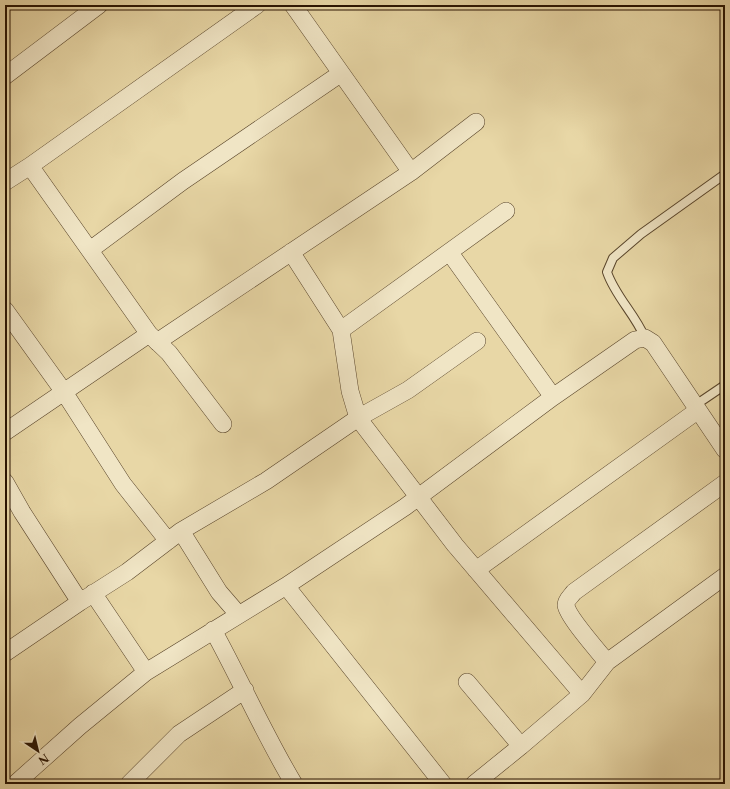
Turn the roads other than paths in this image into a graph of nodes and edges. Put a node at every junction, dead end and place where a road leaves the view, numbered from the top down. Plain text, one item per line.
1 (99, 5) edge
2 (257, 5) edge
3 (293, 5) edge
4 (340, 74) junction
5 (5, 76) edge
6 (476, 122) dead end
7 (30, 166) junction
8 (411, 172) junction
9 (725, 174) edge
10 (5, 182) edge
11 (506, 211) dead end
12 (90, 250) junction
13 (291, 252) junction
14 (450, 252) junction
15 (5, 310) edge
16 (341, 330) junction
17 (153, 338) junction
18 (645, 338) junction
19 (477, 341) dead end
20 (725, 385) edge
21 (64, 392) junction
22 (553, 397) junction
23 (696, 408) junction
24 (358, 418) junction
25 (223, 424) dead end
26 (5, 432) edge
27 (725, 450) edge
28 (5, 482) edge
29 (725, 483) edge
30 (418, 497) junction
31 (181, 531) junction
32 (168, 542) junction
33 (476, 570) junction
34 (725, 576) edge
35 (286, 586) junction
36 (87, 598) junction
37 (238, 614) junction
38 (213, 630) junction
39 (5, 653) edge
40 (608, 662) junction
41 (146, 672) junction
42 (467, 682) dead end
43 (245, 690) junction
44 (582, 694) junction
45 (522, 746) junction
46 (15, 784) edge
47 (129, 784) edge
48 (294, 784) edge
49 (443, 784) edge
50 (474, 784) edge

1 - 5 street
2 - 7 street
3 - 4 street
4 - 8 street
4 - 12 street
6 - 8 street
7 - 10 street
7 - 12 street
8 - 13 street
9 - 18 lane
11 - 14 street
12 - 17 street
13 - 16 street
13 - 17 street
14 - 16 street
14 - 22 street
15 - 21 street
16 - 24 street
17 - 21 street
17 - 25 street
18 - 22 street
18 - 23 street
19 - 24 street
20 - 23 lane
21 - 26 street
21 - 32 street
22 - 30 street
23 - 27 street
23 - 33 street
24 - 30 street
24 - 31 street
28 - 36 street
29 - 40 street
30 - 33 street
30 - 35 street
31 - 32 street
31 - 37 street
32 - 36 street
33 - 44 street
34 - 40 street
35 - 37 street
35 - 49 street
36 - 39 street
36 - 41 street
37 - 38 street
38 - 41 street
38 - 43 street
40 - 44 street
41 - 46 street
42 - 45 street
43 - 47 street
43 - 48 street
44 - 45 street
45 - 50 street

